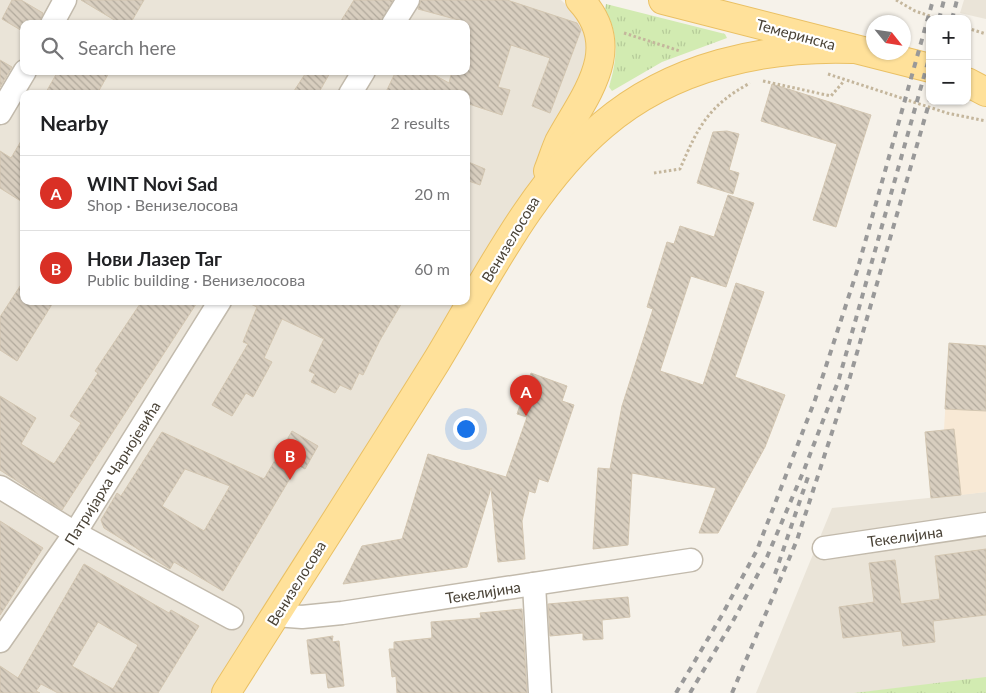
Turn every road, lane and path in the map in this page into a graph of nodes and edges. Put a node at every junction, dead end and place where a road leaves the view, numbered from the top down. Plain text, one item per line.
1 (66, 0) edge
2 (408, 0) edge
3 (580, 0) edge
4 (663, 0) edge
5 (896, 0) edge
6 (927, 15) edge
7 (54, 20) edge
8 (396, 20) edge
9 (971, 29) edge
10 (623, 33) dead end
11 (986, 34) edge
12 (853, 49) junction
13 (683, 52) dead end
14 (926, 67) edge
15 (820, 71) dead end
16 (971, 74) edge
17 (986, 74) edge
18 (23, 75) edge
19 (362, 75) edge
20 (844, 81) junction
21 (971, 84) edge
22 (352, 90) edge
23 (986, 92) edge
24 (0, 113) edge
25 (986, 121) edge
26 (654, 173) dead end
27 (541, 189) junction
28 (218, 305) edge
29 (0, 486) edge
30 (986, 524) edge
31 (75, 533) junction
32 (824, 548) dead end
33 (691, 560) dead end
34 (534, 584) junction
35 (275, 615) junction
36 (232, 618) dead end
37 (0, 641) edge
38 (226, 693) edge
39 (540, 693) edge

1 - 7 street
2 - 8 street
3 - 27 main road
4 - 12 main road, Темеринска
5 - 6 path
9 - 11 path
10 - 13 path
12 - 14 main road, Темеринска
12 - 27 main road, Венизелосова
15 - 20 path
16 - 17 main road
18 - 24 street
19 - 22 street
20 - 25 path
20 - 26 path
21 - 23 main road
27 - 35 main road, Венизелосова
28 - 31 street, Патријарха Чарнојевића
29 - 31 street
30 - 32 street, Текелијина
31 - 36 street
31 - 37 street, Патријарха Чарнојевића
33 - 34 street, Текелијина
34 - 35 street, Текелијина
34 - 39 street
35 - 38 main road, Венизелосова

